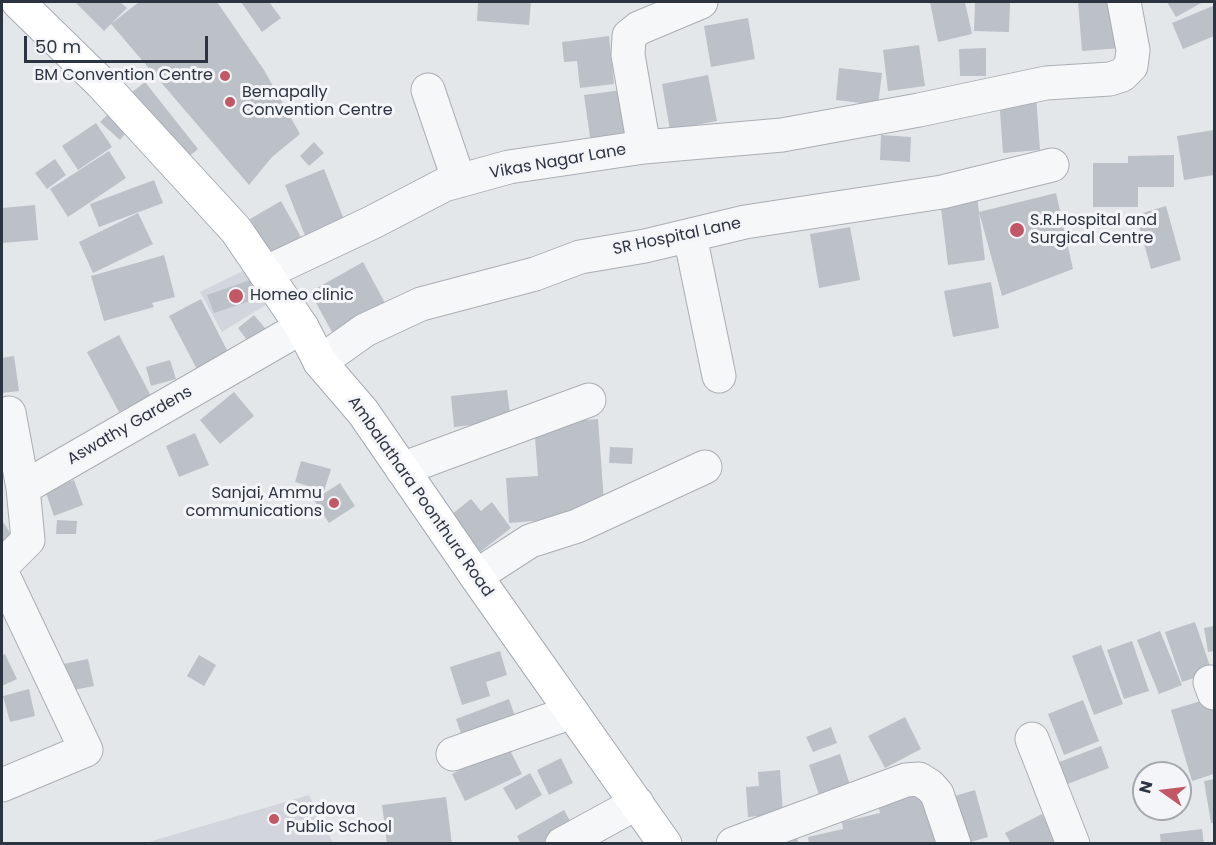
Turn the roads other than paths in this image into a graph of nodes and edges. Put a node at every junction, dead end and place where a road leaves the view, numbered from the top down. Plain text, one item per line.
1 (18, 2) edge
2 (701, 2) edge
3 (1124, 2) edge
4 (428, 90) dead end
5 (644, 147) junction
6 (1052, 165) dead end
7 (459, 181) junction
8 (690, 236) junction
9 (265, 273) junction
10 (302, 327) junction
11 (320, 362) junction
12 (720, 376) dead end
13 (589, 400) dead end
14 (9, 413) dead end
15 (705, 467) dead end
16 (402, 469) junction
17 (23, 488) junction
18 (2, 566) edge
19 (2, 573) edge
20 (476, 576) junction
21 (572, 712) junction
22 (1032, 739) dead end
23 (453, 754) dead end
24 (2, 785) edge
25 (637, 804) junction
26 (562, 843) edge
27 (665, 843) edge
28 (733, 843) edge
29 (954, 843) edge
30 (1073, 843) edge

1 - 9 main road, Ambalathara Poonthura Road
2 - 5 street, Vikas Nagar Lane
3 - 5 street
4 - 7 street
5 - 7 street, Vikas Nagar Lane
6 - 8 street, SR Hospital Lane
7 - 9 street, Vikas Nagar Lane
8 - 11 street, SR Hospital Lane
8 - 12 street
9 - 10 main road, Ambalathara Poonthura Road
10 - 11 main road, Ambalathara Poonthura Road
10 - 17 street, Aswathy Gardens
11 - 16 main road, Ambalathara Poonthura Road
13 - 16 street
14 - 17 street
15 - 20 street
16 - 20 main road, Ambalathara Poonthura Road
17 - 18 street
19 - 24 street
20 - 21 main road, Ambalathara Poonthura Road
21 - 23 street
21 - 25 main road, Ambalathara Poonthura Road
22 - 30 street
25 - 26 street
25 - 27 main road, Ambalathara Poonthura Road
28 - 29 street

